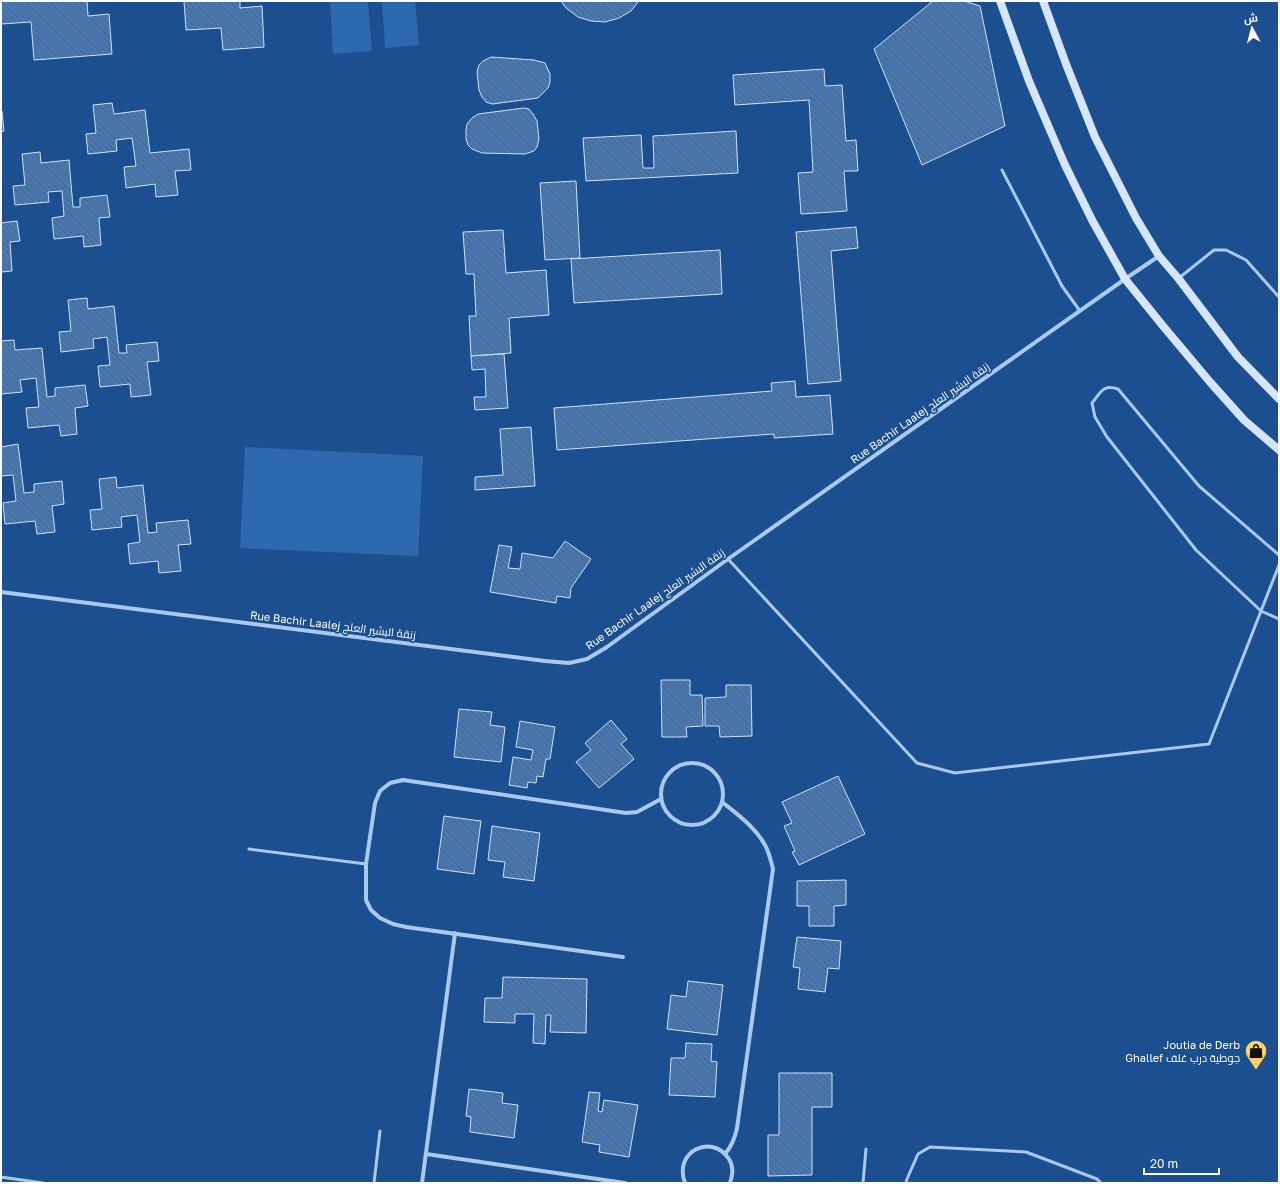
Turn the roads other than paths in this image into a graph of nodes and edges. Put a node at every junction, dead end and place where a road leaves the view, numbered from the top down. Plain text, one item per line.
1 (1000, 1) edge
2 (1043, 1) edge
3 (1002, 170) dead end
4 (1159, 256) junction
5 (1178, 278) junction
6 (1125, 279) junction
7 (1279, 296) edge
8 (1080, 311) junction
9 (1279, 399) edge
10 (1279, 450) edge
11 (1279, 555) edge
12 (728, 559) junction
13 (1279, 565) edge
14 (1, 592) edge
15 (1261, 611) junction
16 (1279, 619) edge
17 (661, 799) junction
18 (722, 802) junction
19 (249, 849) dead end
20 (366, 864) junction
21 (455, 933) junction
22 (623, 957) dead end
23 (380, 1131) dead end
24 (866, 1150) dead end
25 (426, 1154) junction
26 (725, 1154) junction
27 (1, 1177) edge
28 (43, 1183) edge
29 (374, 1183) edge
30 (422, 1183) edge
31 (625, 1183) edge
32 (685, 1183) edge
33 (730, 1183) edge
34 (863, 1183) edge
35 (906, 1183) edge
36 (1101, 1183) edge

1 - 6 main road
2 - 4 main road
3 - 8 lane
4 - 5 main road
4 - 6 street, Rue Bachir Laalej زنقة البشير العلج
5 - 7 lane
5 - 9 main road
6 - 8 street, Rue Bachir Laalej زنقة البشير العلج
6 - 10 main road
8 - 12 street, Rue Bachir Laalej زنقة البشير العلج
11 - 15 lane
12 - 14 street, Rue Bachir Laalej زنقة البشير العلج
12 - 15 lane
13 - 15 lane
15 - 16 lane
17 - 18 street
17 - 18 street
17 - 20 street
18 - 26 street
19 - 20 lane
20 - 21 street
21 - 22 street
21 - 25 street
23 - 29 lane
24 - 34 lane
25 - 30 street
25 - 31 street
26 - 32 street
26 - 33 street
27 - 28 lane
35 - 36 lane

